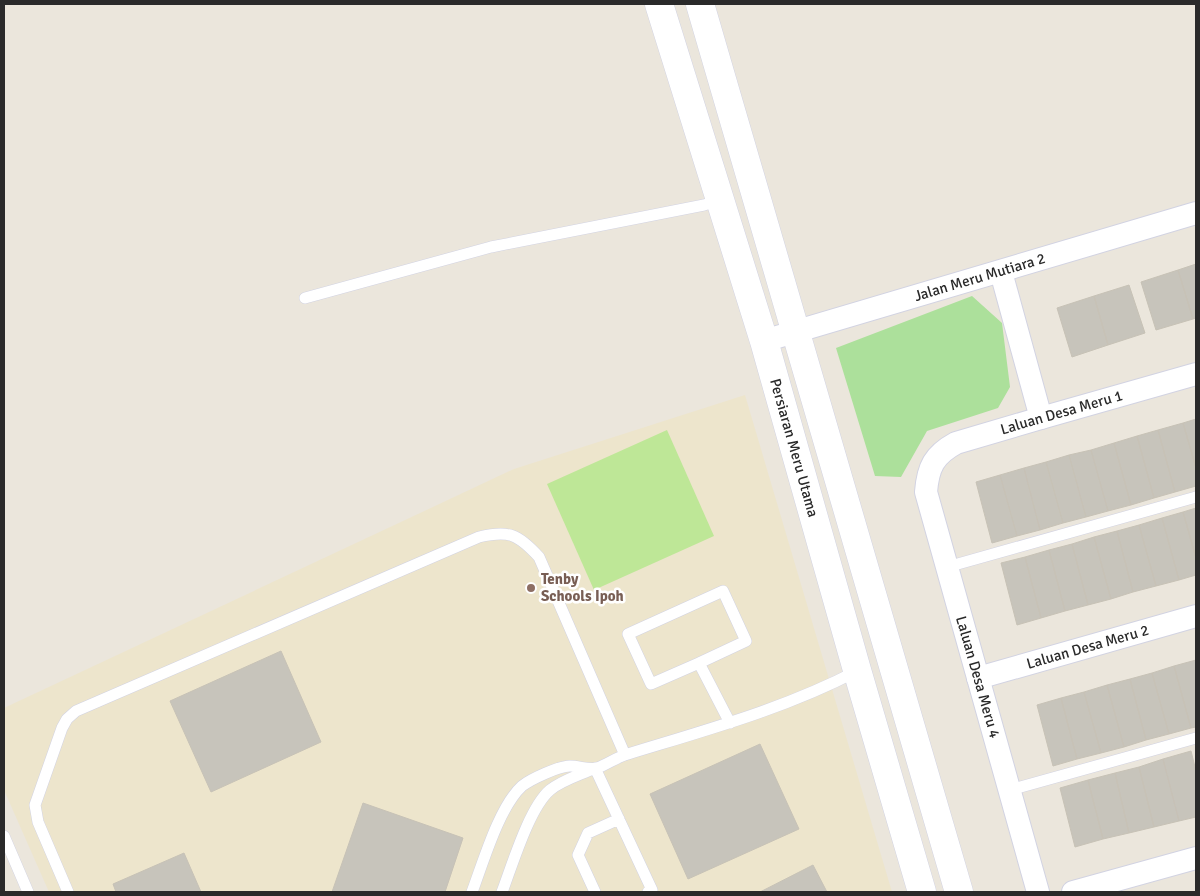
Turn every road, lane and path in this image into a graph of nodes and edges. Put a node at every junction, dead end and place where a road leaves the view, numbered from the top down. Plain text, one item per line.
1 (659, 4) edge
2 (700, 4) edge
3 (720, 200) junction
4 (1196, 213) edge
5 (1001, 272) junction
6 (305, 298) dead end
7 (795, 332) junction
8 (764, 341) junction
9 (1196, 374) edge
10 (1041, 418) junction
11 (933, 462) joint
12 (1196, 497) edge
13 (947, 567) junction
14 (1196, 616) edge
15 (699, 663) junction
16 (857, 670) junction
17 (978, 678) junction
18 (730, 723) junction
19 (1196, 738) edge
20 (625, 755) junction
21 (595, 768) junction
22 (1010, 790) junction
23 (619, 819) junction
24 (4, 836) edge
25 (1196, 858) edge
26 (28, 892) edge
27 (68, 892) edge
28 (472, 892) edge
29 (502, 892) edge
30 (595, 892) edge
31 (648, 892) edge
32 (922, 892) edge
33 (959, 892) edge
34 (1038, 892) edge
35 (1073, 892) edge

1 - 3 main road, Persiaran Meru Utama
2 - 7 main road
3 - 6 lane
3 - 8 main road, Persiaran Meru Utama
4 - 5 street, Jalan Meru Mutiara 2
5 - 7 street, Jalan Meru Mutiara 2
5 - 10 street
7 - 8 street, Jalan Meru Mutiara 2
7 - 33 main road
8 - 16 main road, Persiaran Meru Utama
9 - 10 street, Laluan Desa Meru 1
10 - 11 street, Laluan Desa Meru 1
11 - 13 street, Laluan Desa Meru 4
12 - 13 lane
13 - 17 street, Laluan Desa Meru 4
14 - 17 street, Laluan Desa Meru 2
15 - 15 lane
15 - 18 lane
16 - 18 lane
16 - 32 main road, Persiaran Meru Utama
17 - 22 street, Laluan Desa Meru 4
18 - 20 lane
19 - 22 lane
20 - 21 lane
20 - 27 lane
21 - 23 lane
21 - 28 lane
21 - 29 lane
22 - 34 street, Laluan Desa Meru 4
23 - 30 lane
23 - 31 lane
24 - 26 lane
25 - 35 street

